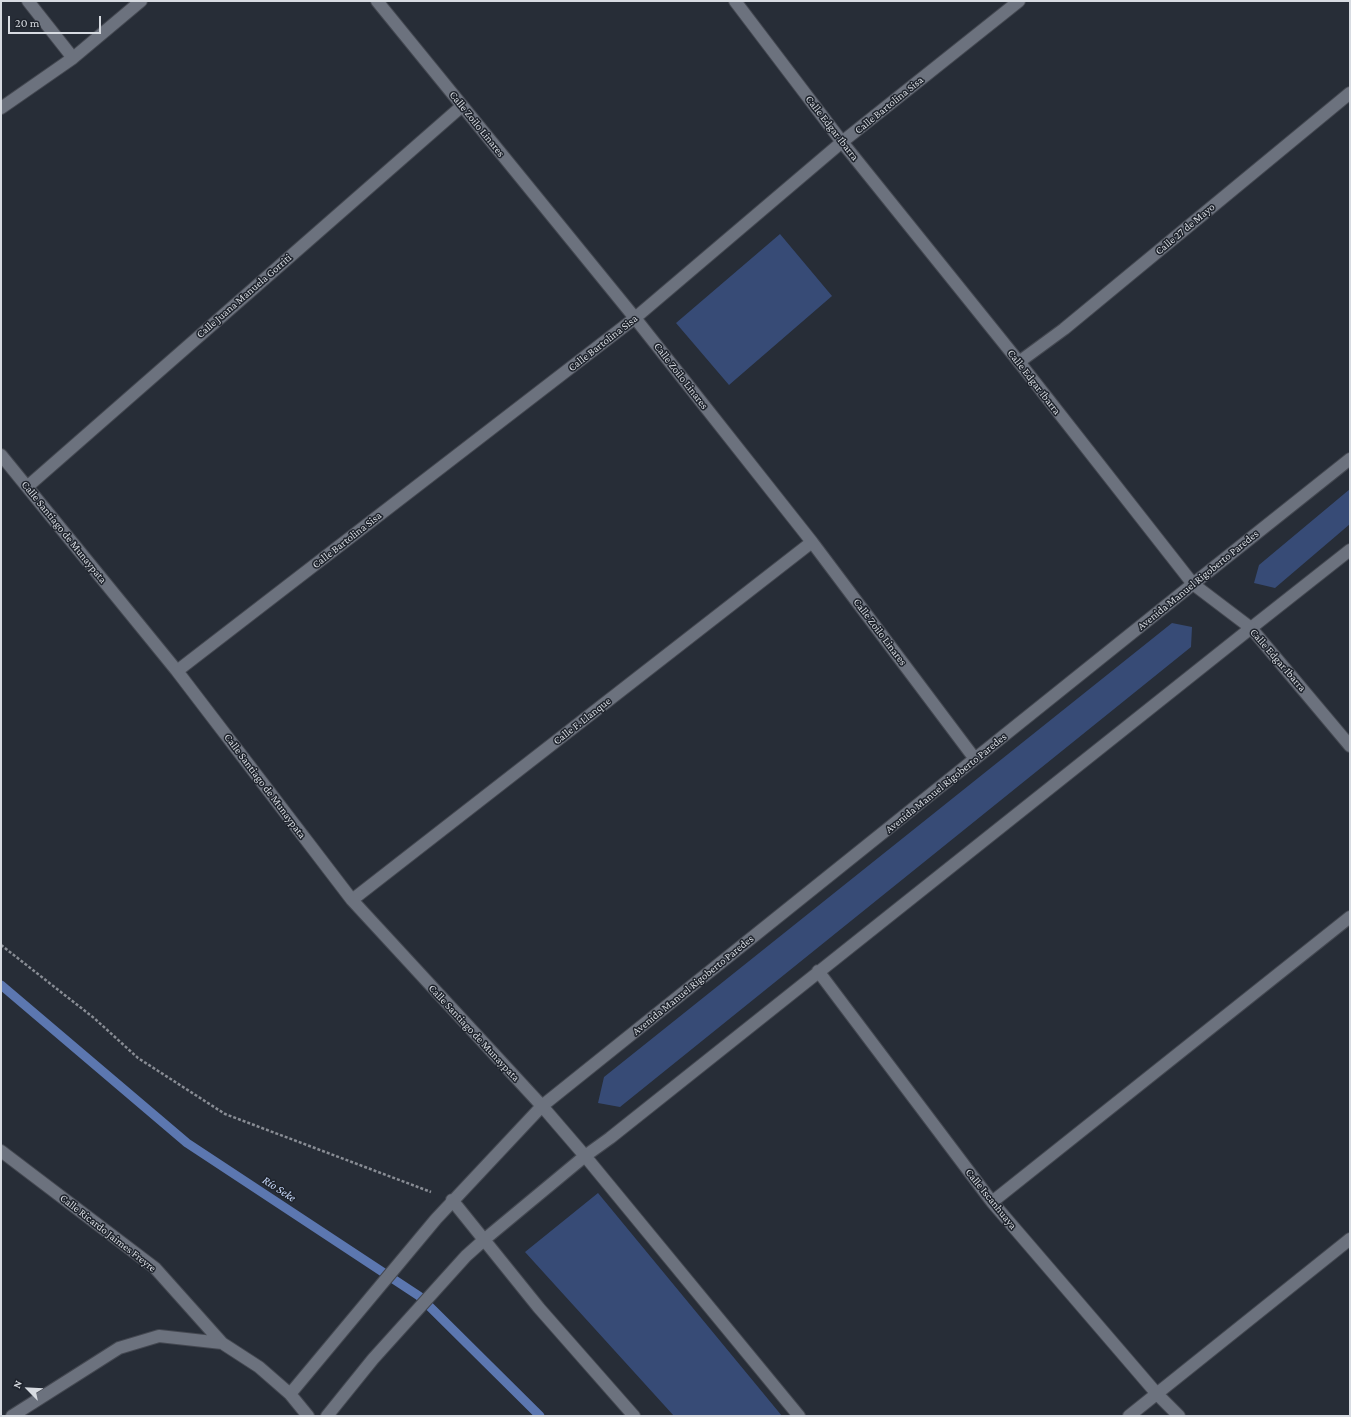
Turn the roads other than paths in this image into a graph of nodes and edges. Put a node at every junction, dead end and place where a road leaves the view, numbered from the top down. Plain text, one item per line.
1 (28, 1) edge
2 (141, 1) edge
3 (377, 1) edge
4 (735, 1) edge
5 (1019, 1) edge
6 (73, 58) junction
7 (1350, 93) edge
8 (462, 106) junction
9 (1, 108) edge
10 (842, 142) junction
11 (635, 318) junction
12 (1019, 362) junction
13 (1, 455) edge
14 (1350, 459) edge
15 (27, 487) junction
16 (812, 542) junction
17 (1350, 550) edge
18 (1193, 584) junction
19 (1251, 628) junction
20 (177, 671) junction
21 (1350, 746) edge
22 (975, 759) junction
23 (352, 900) junction
24 (1350, 917) edge
25 (818, 971) junction
26 (542, 1106) junction
27 (1, 1151) edge
28 (585, 1156) junction
29 (452, 1200) junction
30 (992, 1202) junction
31 (485, 1239) junction
32 (1350, 1239) edge
33 (222, 1343) junction
34 (290, 1394) junction
35 (1157, 1394) junction
36 (12, 1416) edge
37 (308, 1416) edge
38 (327, 1416) edge
39 (634, 1416) edge
40 (799, 1416) edge
41 (1129, 1416) edge
42 (1179, 1416) edge

1 - 6 street
2 - 6 street
3 - 8 street, Calle Zoilo Linares
4 - 10 street, Calle Edgar Ibarra
5 - 10 street, Calle Bartolina Sisa
6 - 9 street
7 - 12 street, Calle 27 de Mayo
8 - 11 street, Calle Zoilo Linares
8 - 15 street, Calle Juana Manuela Gorriti
10 - 11 street, Calle Bartolina Sisa
10 - 12 street, Calle Edgar Ibarra
11 - 16 street, Calle Zoilo Linares
11 - 20 street, Calle Bartolina Sisa
12 - 18 street, Calle Edgar Ibarra
13 - 15 street, Calle Santiago de Munaypata
14 - 18 street, Avenida Manuel Rigoberto Paredes
15 - 20 street, Calle Santiago de Munaypata
16 - 22 street, Calle Zoilo Linares
16 - 23 street, Calle F. Llanque
17 - 19 street
18 - 19 street, Calle Edgar Ibarra
18 - 22 street, Avenida Manuel Rigoberto Paredes
19 - 21 street, Calle Edgar Ibarra
19 - 25 street
20 - 23 street, Calle Santiago de Munaypata
22 - 26 street, Avenida Manuel Rigoberto Paredes
23 - 26 street, Calle Santiago de Munaypata
24 - 30 street
25 - 28 street
25 - 30 street, Calle Iscanhuaya
26 - 28 street, Calle Santiago de Munaypata
26 - 29 street, Avenida Manuel Rigoberto Paredes
27 - 33 street, Calle Ricardo Jaimes Freyre
28 - 31 street
28 - 40 street, Calle Santiago de Munaypata
29 - 31 street
29 - 34 street, Avenida Manuel Rigoberto Paredes
30 - 35 street, Calle Iscanhuaya
31 - 38 street
31 - 39 street
32 - 35 street
33 - 34 street
33 - 36 street
34 - 37 street
35 - 41 street
35 - 42 street, Calle Iscanhuaya

